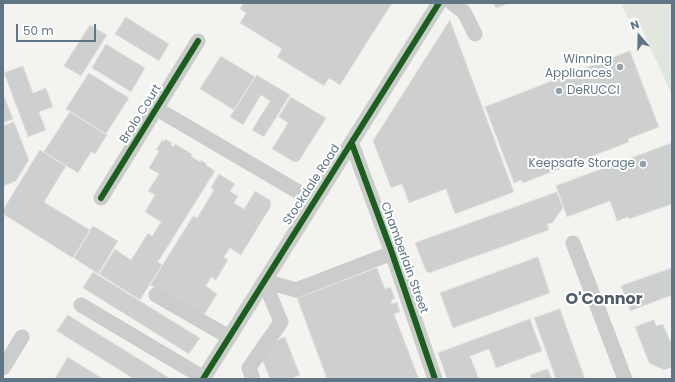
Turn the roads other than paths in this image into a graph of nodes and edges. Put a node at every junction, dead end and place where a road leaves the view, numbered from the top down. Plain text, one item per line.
1 (440, 3) edge
2 (452, 3) edge
3 (475, 34) dead end
4 (198, 41) dead end
5 (157, 109) junction
6 (352, 144) junction
7 (101, 198) dead end
8 (314, 202) junction
9 (573, 243) dead end
10 (392, 253) junction
11 (264, 281) junction
12 (156, 295) dead end
13 (81, 305) dead end
14 (22, 337) dead end
15 (229, 338) junction
16 (3, 368) edge
17 (204, 379) edge
18 (253, 379) edge
19 (435, 379) edge
20 (625, 379) edge

1 - 6 street, Stockdale Road
2 - 3 street
4 - 5 street, Brolo Court
5 - 7 street, Brolo Court
5 - 8 street, Brolo Court
6 - 8 street, Stockdale Road
6 - 10 street, Chamberlain Street
8 - 11 street, Stockdale Road
9 - 20 street
10 - 11 street
10 - 19 street, Chamberlain Street
11 - 15 street, Stockdale Road
11 - 18 street
12 - 15 street
13 - 17 street
14 - 16 street
15 - 17 street, Stockdale Road

